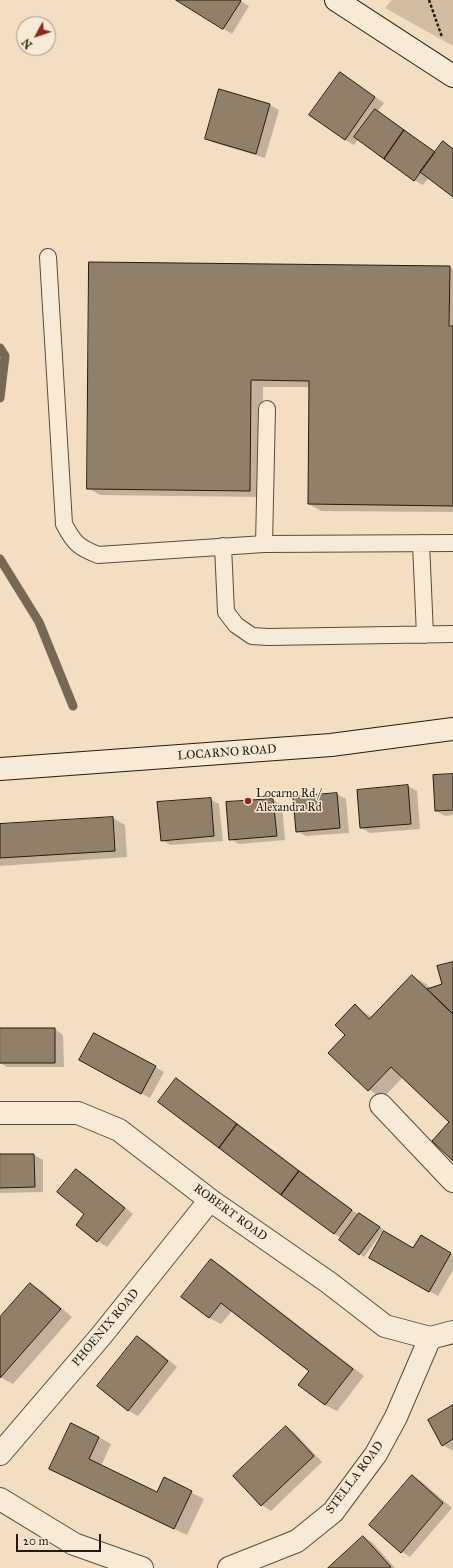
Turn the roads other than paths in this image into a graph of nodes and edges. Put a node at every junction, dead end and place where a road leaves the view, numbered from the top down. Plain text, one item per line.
1 (336, 0) edge
2 (453, 76) edge
3 (48, 257) dead end
4 (267, 410) dead end
5 (422, 543) junction
6 (453, 543) edge
7 (264, 544) junction
8 (223, 546) junction
9 (453, 634) edge
10 (425, 635) junction
11 (453, 729) edge
12 (0, 769) edge
13 (381, 1104) dead end
14 (0, 1113) edge
15 (453, 1181) edge
16 (210, 1200) junction
17 (453, 1332) edge
18 (430, 1338) junction
19 (0, 1454) edge
20 (0, 1499) edge
21 (142, 1568) edge
22 (229, 1568) edge

1 - 2 street
3 - 8 lane
4 - 7 lane
5 - 6 lane
5 - 7 lane
5 - 10 lane
7 - 8 lane
8 - 10 lane
9 - 10 lane
11 - 12 street, LOCARNO ROAD
13 - 15 street
14 - 16 street, ROBERT ROAD
16 - 18 street, ROBERT ROAD
16 - 19 street, PHOENIX ROAD
17 - 18 street, ROBERT ROAD
18 - 22 street, STELLA ROAD
20 - 21 street

